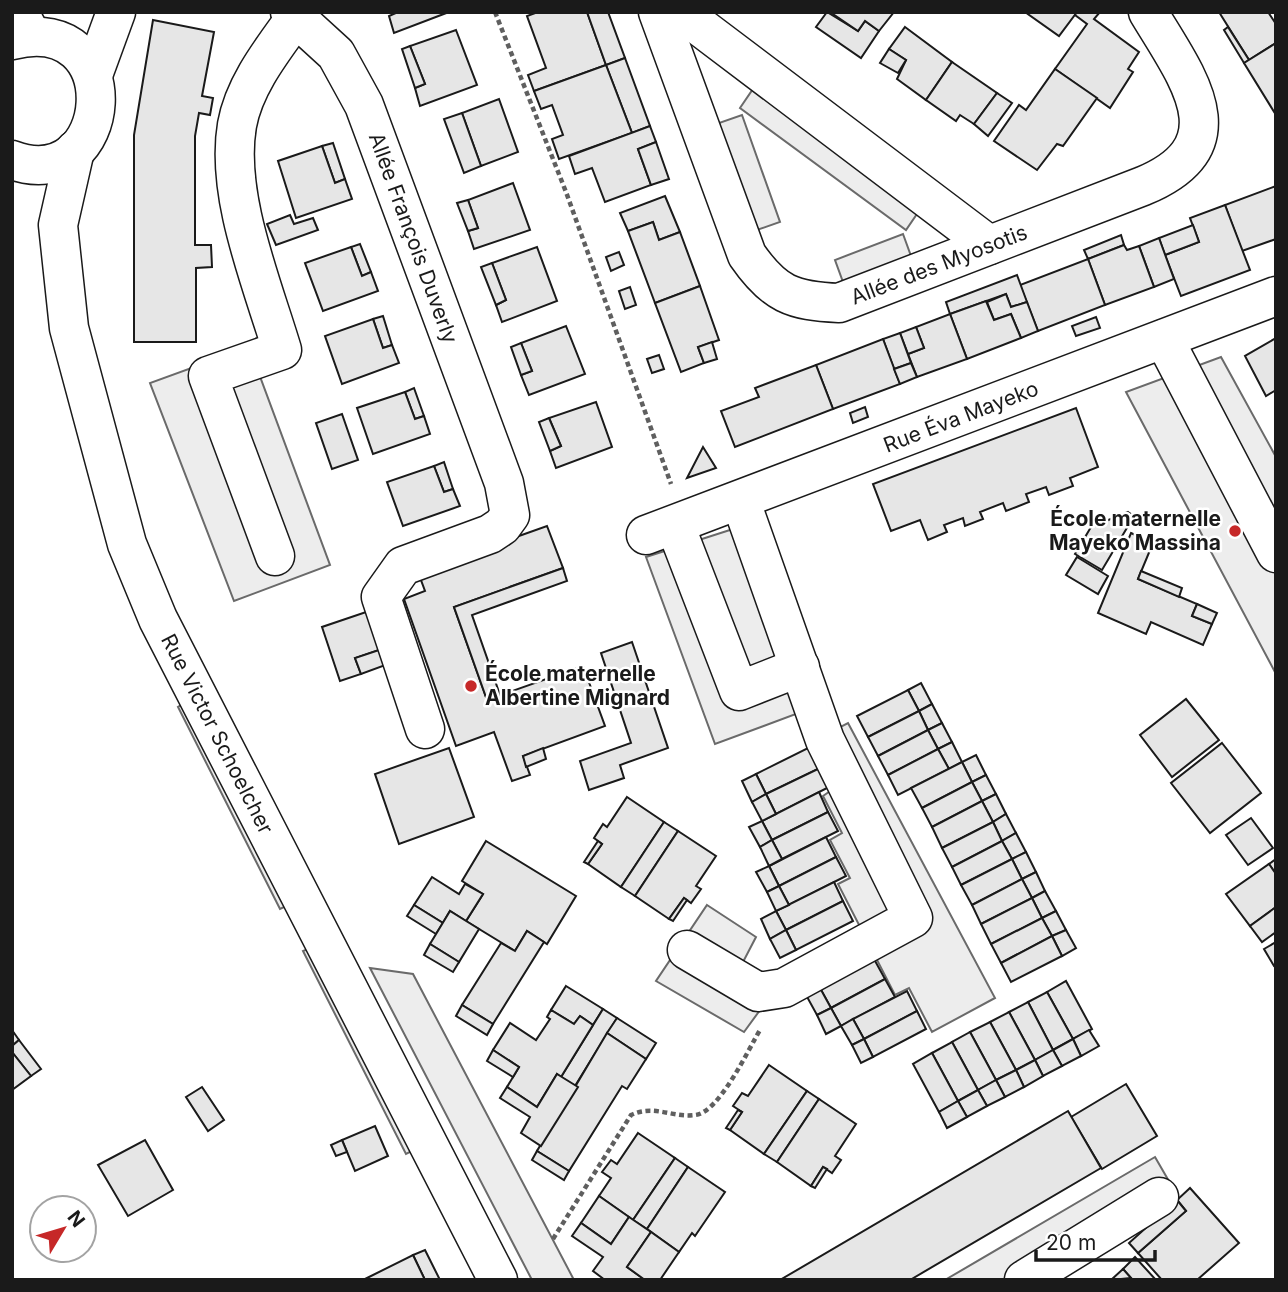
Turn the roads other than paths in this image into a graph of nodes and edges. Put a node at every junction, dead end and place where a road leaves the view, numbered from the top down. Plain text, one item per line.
1 (116, 12) edge
2 (1148, 12) edge
3 (293, 15) edge
4 (677, 18) edge
5 (33, 27) edge
6 (93, 75) junction
7 (75, 150) junction
8 (12, 160) edge
9 (989, 245) junction
10 (1276, 296) edge
11 (1164, 339) junction
12 (741, 502) junction
13 (1276, 554) edge
14 (275, 556) dead end
15 (800, 667) junction
16 (425, 729) dead end
17 (687, 950) dead end
18 (1159, 1197) dead end
19 (498, 1280) edge
20 (1024, 1280) edge

1 - 6 street
2 - 9 street, Allée des Myosotis
3 - 14 street
3 - 16 street, Allée François Duverly
4 - 9 street
4 - 9 street, Allée des Myosotis
5 - 6 street
6 - 7 street
7 - 8 street
7 - 19 street, Rue Victor Schoelcher
10 - 11 street, Rue Éva Mayeko
11 - 12 street, Rue Éva Mayeko
11 - 13 street
12 - 15 street
12 - 15 street, Rue Éva Mayeko
15 - 17 street
18 - 20 street

